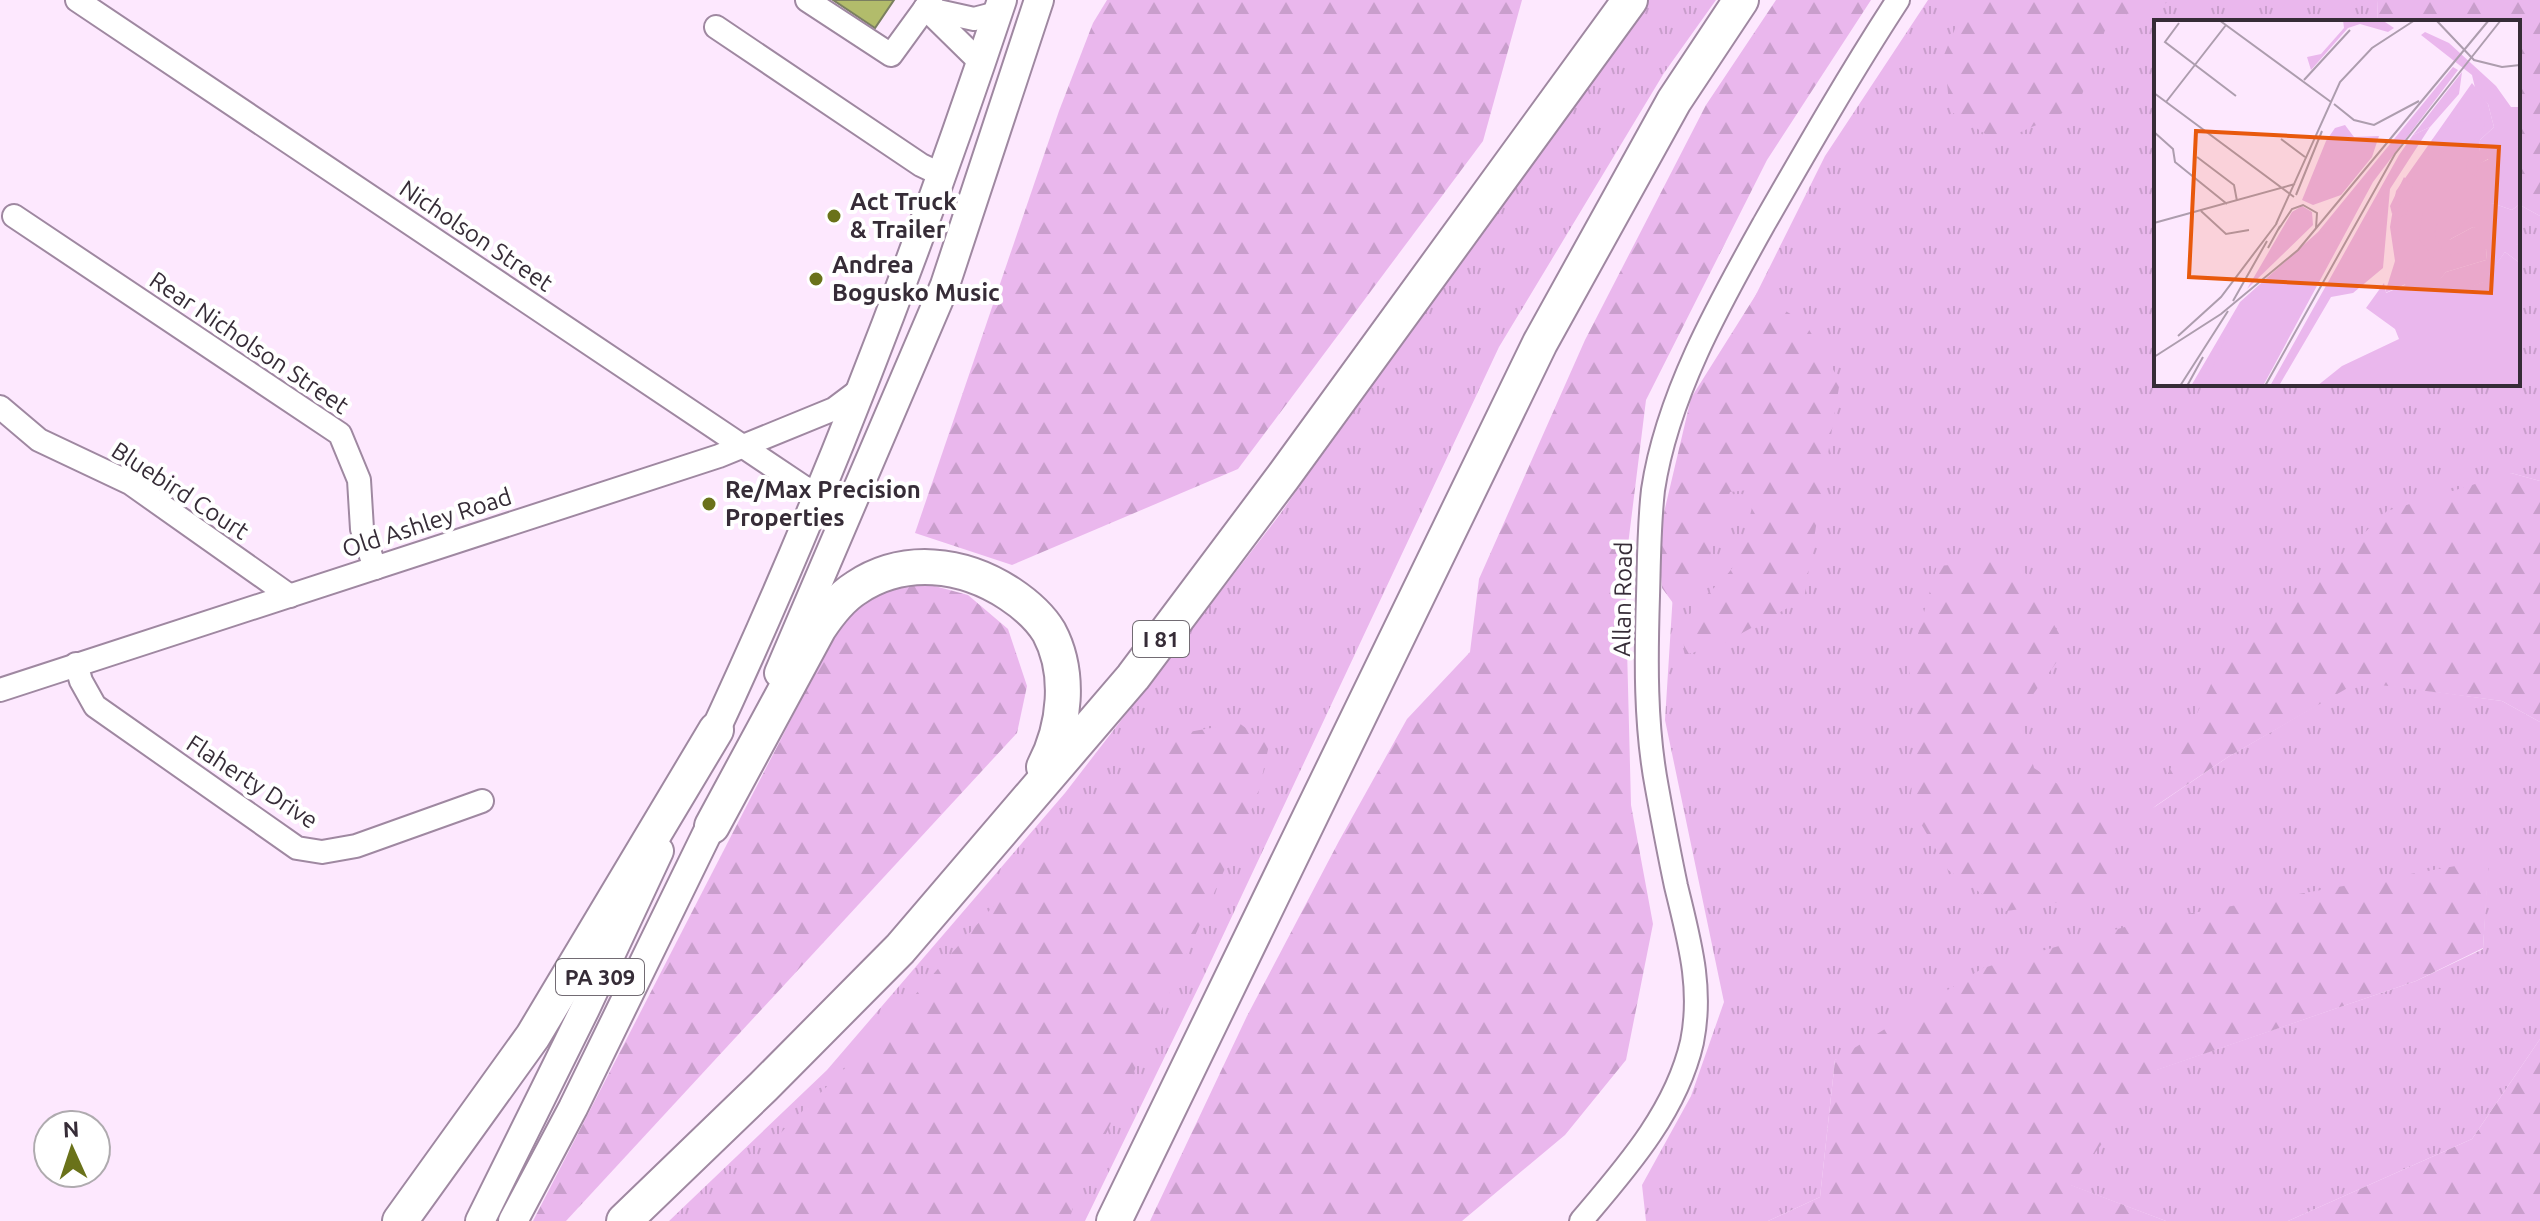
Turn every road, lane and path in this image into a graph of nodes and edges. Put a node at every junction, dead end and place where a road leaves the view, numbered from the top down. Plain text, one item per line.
1 (77, 0) edge
2 (807, 0) edge
3 (1039, 0) edge
4 (1630, 0) edge
5 (1741, 0) edge
6 (1898, 0) edge
7 (928, 4) edge
8 (1000, 6) edge
9 (716, 27) dead end
10 (981, 63) junction
11 (942, 175) junction
12 (14, 216) dead end
13 (862, 388) junction
14 (0, 407) edge
15 (742, 446) junction
16 (820, 495) junction
17 (850, 511) junction
18 (375, 568) junction
19 (290, 596) junction
20 (76, 664) junction
21 (0, 690) edge
22 (716, 730) junction
23 (482, 801) dead end
24 (712, 826) junction
25 (1002, 830) junction
26 (400, 1221) edge
27 (480, 1221) edge
28 (513, 1221) edge
29 (624, 1221) edge
30 (1114, 1221) edge
31 (1581, 1221) edge

1 - 15 street, Nicholson Street
2 - 7 street
3 - 17 main road
4 - 25 highway, I 81
5 - 30 highway
6 - 31 street, Allan Road
7 - 8 street
7 - 10 street
8 - 10 main road, PA 309
9 - 11 street
10 - 11 main road, PA 309
11 - 13 main road, PA 309
12 - 18 street, Rear Nicholson Street
13 - 15 street, Old Ashley Road
13 - 16 main road, PA 309
14 - 19 street, Bluebird Court
15 - 16 street, Nicholson Street
15 - 18 street, Old Ashley Road
16 - 17 street, Nicholson Street
16 - 22 main road, PA 309
17 - 24 main road
18 - 19 street, Old Ashley Road
19 - 20 street, Old Ashley Road
20 - 21 street, Old Ashley Road
20 - 23 street, Flaherty Drive
22 - 26 highway
22 - 27 main road, PA 309
24 - 25 highway
24 - 28 main road, PA 309
25 - 29 highway, I 81

